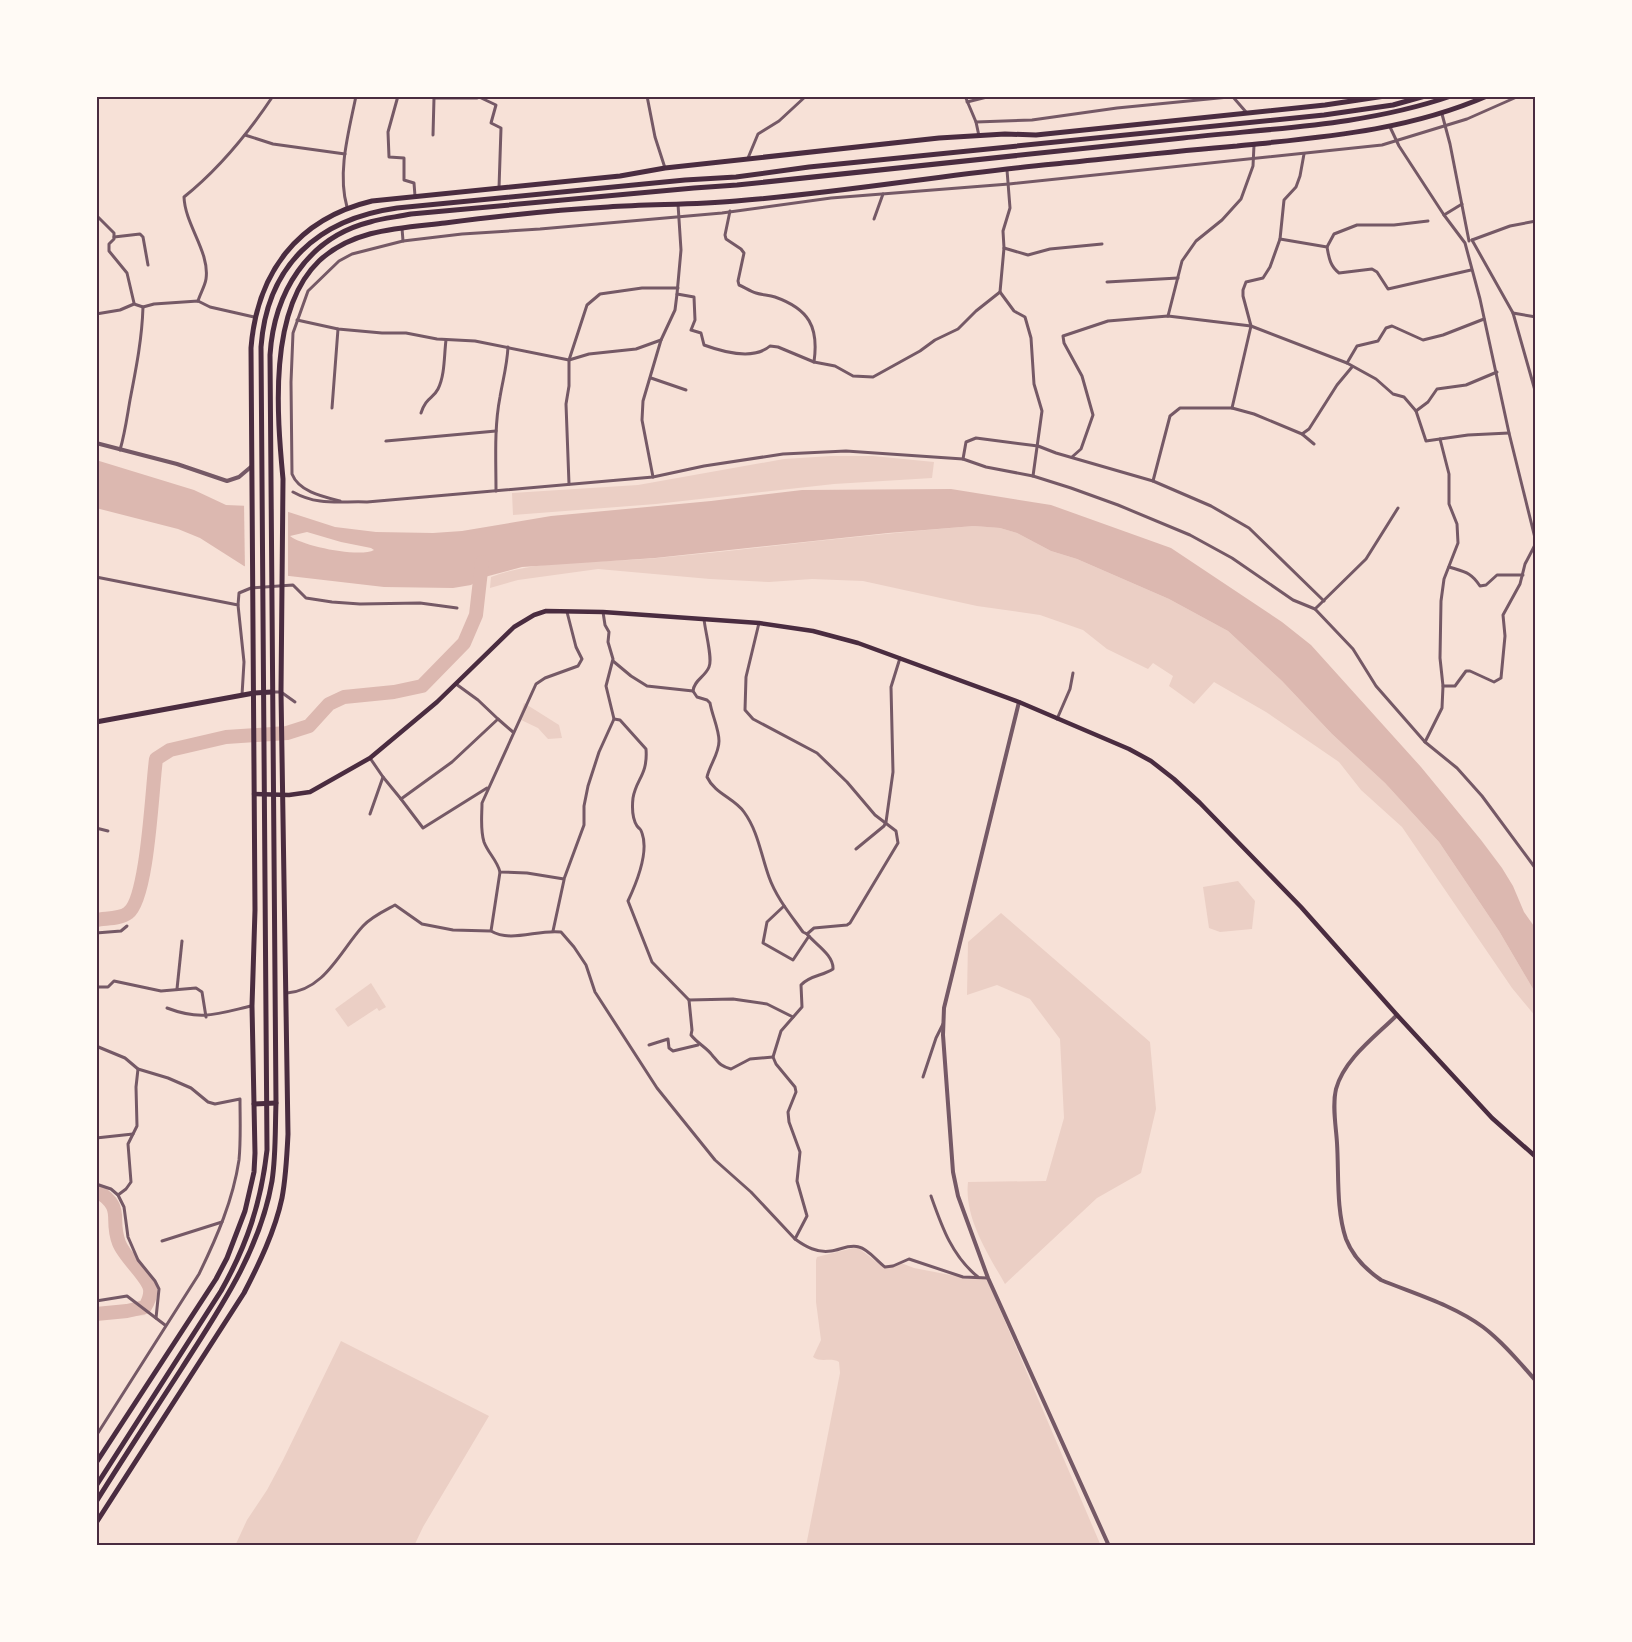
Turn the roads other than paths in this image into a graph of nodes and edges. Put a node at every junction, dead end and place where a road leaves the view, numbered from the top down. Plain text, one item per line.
1 (273, 96) edge
2 (356, 96) edge
3 (398, 96) edge
4 (646, 96) edge
5 (806, 96) edge
6 (964, 96) edge
7 (991, 96) edge
8 (1232, 96) edge
9 (1239, 96) edge
10 (1385, 96) edge
11 (1425, 96) edge
12 (1451, 96) edge
13 (1487, 96) edge
14 (1519, 96) edge
15 (434, 97) edge
16 (477, 97) edge
17 (967, 102) junction
18 (1247, 113) junction
19 (1442, 114) junction
20 (976, 122) junction
21 (1446, 126) junction
22 (1390, 127) junction
23 (245, 135) junction
24 (433, 135) dead end
25 (979, 136) junction
26 (1397, 141) junction
27 (1254, 144) junction
28 (345, 154) junction
29 (1304, 154) junction
30 (747, 159) junction
31 (1253, 160) junction
32 (665, 168) junction
33 (1007, 169) junction
34 (541, 183) junction
35 (1009, 184) junction
36 (499, 188) junction
37 (541, 194) junction
38 (883, 194) junction
39 (415, 196) junction
40 (566, 200) junction
41 (678, 204) junction
42 (1462, 204) junction
43 (347, 207) junction
44 (567, 210) junction
45 (730, 211) junction
46 (96, 215) edge
47 (1444, 215) junction
48 (678, 217) junction
49 (874, 219) dead end
50 (1428, 221) dead end
51 (1536, 221) edge
52 (402, 227) junction
53 (114, 237) junction
54 (1280, 239) junction
55 (403, 241) junction
56 (1468, 241) junction
57 (1102, 243) dead end
58 (1327, 247) junction
59 (1004, 248) junction
60 (148, 265) dead end
61 (1471, 270) junction
62 (1178, 278) junction
63 (1107, 282) dead end
64 (678, 288) junction
65 (1000, 292) junction
66 (677, 294) junction
67 (198, 301) junction
68 (134, 304) junction
69 (143, 307) junction
70 (1513, 313) junction
71 (96, 314) edge
72 (1168, 316) junction
73 (255, 317) junction
74 (1536, 317) edge
75 (1484, 319) junction
76 (297, 320) junction
77 (1251, 326) junction
78 (338, 329) junction
79 (446, 340) junction
80 (661, 340) junction
81 (508, 347) junction
82 (569, 360) junction
83 (814, 362) junction
84 (1347, 363) junction
85 (1352, 367) junction
86 (1497, 372) junction
87 (651, 378) junction
88 (686, 390) dead end
89 (1536, 394) edge
90 (332, 408) dead end
91 (1232, 408) junction
92 (1416, 411) junction
93 (421, 413) dead end
94 (496, 431) junction
95 (1509, 433) junction
96 (1302, 434) junction
97 (1440, 439) junction
98 (386, 441) dead end
99 (96, 443) edge
100 (1314, 444) dead end
101 (1038, 446) junction
102 (120, 450) junction
103 (1072, 457) junction
104 (963, 459) junction
105 (252, 466) junction
106 (1033, 476) junction
107 (652, 477) junction
108 (1153, 481) junction
109 (569, 484) junction
110 (496, 491) junction
111 (292, 492) dead end
112 (340, 501) junction
113 (1398, 508) dead end
114 (1535, 533) edge
115 (1536, 542) edge
116 (1449, 567) junction
117 (1523, 575) junction
118 (96, 577) edge
119 (1324, 601) junction
120 (238, 605) junction
121 (457, 608) dead end
122 (1315, 609) junction
123 (567, 611) junction
124 (603, 612) junction
125 (704, 618) junction
126 (759, 623) junction
127 (900, 658) junction
128 (612, 661) junction
129 (1073, 673) dead end
130 (456, 684) junction
131 (1443, 686) junction
132 (693, 691) junction
133 (264, 692) junction
134 (272, 692) junction
135 (281, 692) junction
136 (254, 693) junction
137 (242, 696) junction
138 (295, 702) dead end
139 (1018, 702) junction
140 (498, 719) junction
141 (614, 719) junction
142 (1058, 719) junction
143 (96, 722) edge
144 (513, 732) junction
145 (1425, 742) junction
146 (370, 758) junction
147 (383, 777) junction
148 (488, 787) junction
149 (254, 794) junction
150 (266, 795) junction
151 (273, 795) junction
152 (284, 795) junction
153 (402, 799) junction
154 (370, 814) dead end
155 (886, 822) junction
156 (96, 828) edge
157 (108, 831) dead end
158 (856, 849) dead end
159 (1536, 869) edge
160 (500, 872) junction
161 (564, 879) junction
162 (784, 906) junction
163 (127, 926) dead end
164 (491, 931) junction
165 (553, 931) junction
166 (96, 933) edge
167 (808, 935) junction
168 (182, 941) dead end
169 (96, 987) edge
170 (177, 989) junction
171 (285, 993) junction
172 (689, 1000) junction
173 (252, 1006) junction
174 (167, 1008) dead end
175 (1396, 1015) junction
176 (207, 1017) junction
177 (793, 1017) junction
178 (944, 1023) junction
179 (698, 1044) junction
180 (649, 1045) dead end
181 (96, 1046) edge
182 (773, 1057) junction
183 (138, 1069) junction
184 (923, 1077) dead end
185 (276, 1103) junction
186 (254, 1104) junction
187 (267, 1104) junction
188 (133, 1134) junction
189 (96, 1138) edge
190 (1536, 1157) edge
191 (96, 1184) edge
192 (118, 1195) junction
193 (931, 1196) dead end
194 (222, 1222) junction
195 (795, 1239) junction
196 (162, 1241) dead end
197 (979, 1278) junction
198 (988, 1278) junction
199 (96, 1301) edge
200 (156, 1318) junction
201 (165, 1325) junction
202 (1536, 1381) edge
203 (96, 1436) edge
204 (96, 1463) edge
205 (96, 1486) edge
206 (96, 1502) edge
207 (96, 1523) edge
208 (96, 1542) edge
209 (100, 1546) edge
210 (1109, 1546) edge

1 - 23 street
2 - 28 street
3 - 39 street
4 - 32 street
5 - 30 street
6 - 17 street
7 - 17 street
8 - 9 street
8 - 18 street
8 - 20 street
10 - 18 main road
11 - 37 main road
12 - 40 main road
13 - 19 main road
14 - 21 street
15 - 16 street
15 - 24 street
16 - 36 street
17 - 20 street
18 - 25 main road
19 - 21 street
19 - 22 main road
20 - 25 street
21 - 26 street
21 - 42 street
22 - 26 street
22 - 27 main road
23 - 28 street
23 - 67 street
25 - 30 main road
26 - 29 street
26 - 47 street
27 - 31 street
27 - 33 main road
28 - 43 street
29 - 31 street
29 - 54 street
30 - 32 main road
31 - 35 street
31 - 62 street
32 - 34 main road
33 - 35 street
33 - 41 main road
34 - 36 main road
34 - 37 main road
35 - 38 street
35 - 59 street
36 - 39 main road
37 - 133 main road
38 - 45 street
38 - 49 street
39 - 43 main road
40 - 44 main road
40 - 134 main road
41 - 44 main road
41 - 48 street
42 - 47 street
42 - 56 street
43 - 73 main road
44 - 52 main road
45 - 48 street
45 - 83 street
46 - 53 street
47 - 56 street
48 - 55 street
48 - 64 street
50 - 58 street
51 - 56 street
52 - 55 street
52 - 135 main road
53 - 60 street
53 - 68 street
54 - 58 street
54 - 77 street
55 - 76 street
56 - 61 street
56 - 70 street
57 - 59 street
58 - 61 street
59 - 65 street
61 - 75 street
62 - 63 street
62 - 72 street
64 - 66 street
64 - 82 street
65 - 83 street
65 - 101 street
66 - 80 street
66 - 83 street
67 - 69 street
67 - 73 street
68 - 69 street
68 - 71 street
69 - 102 street
70 - 74 street
70 - 89 street
72 - 77 street
72 - 103 street
73 - 105 main road
75 - 84 street
75 - 86 street
76 - 78 street
76 - 112 street
77 - 84 street
77 - 91 street
78 - 79 street
78 - 90 street
79 - 81 street
79 - 93 street
80 - 82 street
80 - 87 street
81 - 82 street
81 - 94 street
82 - 109 street
84 - 85 street
85 - 92 street
85 - 96 street
86 - 92 street
86 - 95 street
87 - 88 street
87 - 107 street
91 - 96 street
91 - 108 street
92 - 97 street
94 - 98 street
94 - 110 street
95 - 97 street
95 - 114 street
96 - 100 street
97 - 116 street
99 - 102 street
101 - 103 street
101 - 104 street
101 - 106 street
102 - 105 street
103 - 108 street
104 - 106 street
104 - 107 street
105 - 136 main road
106 - 122 street
107 - 109 street
108 - 119 street
109 - 110 street
110 - 112 street
111 - 112 street
113 - 119 street
114 - 115 street
115 - 117 street
116 - 117 street
116 - 131 street
117 - 131 street
118 - 120 street
119 - 122 street
120 - 121 street
120 - 137 street
122 - 145 street
123 - 124 main road
123 - 130 main road
123 - 144 street
124 - 125 main road
124 - 128 street
125 - 126 main road
125 - 132 street
126 - 127 main road
126 - 155 street
127 - 139 main road
127 - 155 street
128 - 132 street
128 - 141 street
129 - 142 street
130 - 140 street
130 - 146 main road
131 - 145 street
132 - 162 street
133 - 134 main road
133 - 136 main road
133 - 150 main road
134 - 135 street
134 - 151 main road
135 - 138 street
135 - 152 main road
136 - 137 main road
136 - 149 main road
137 - 143 main road
139 - 142 main road
139 - 178 street
140 - 144 street
140 - 153 street
141 - 161 street
141 - 172 street
142 - 175 main road
144 - 148 street
145 - 159 street
146 - 147 street
146 - 152 main road
147 - 153 street
147 - 154 street
148 - 153 street
148 - 160 street
149 - 150 main road
149 - 173 main road
150 - 151 main road
150 - 187 main road
151 - 152 main road
151 - 185 main road
152 - 171 main road
155 - 158 street
155 - 167 street
156 - 157 street
160 - 161 street
160 - 164 street
161 - 165 street
162 - 167 street
162 - 167 street
163 - 166 street
164 - 165 street
164 - 171 street
165 - 195 street
167 - 177 street
168 - 170 street
169 - 170 street
170 - 176 street
171 - 207 main road
172 - 177 street
172 - 179 street
173 - 176 street
173 - 186 main road
174 - 176 street
175 - 190 main road
175 - 202 street
177 - 182 street
178 - 184 street
178 - 198 street
179 - 180 street
179 - 182 street
181 - 183 street
182 - 195 street
183 - 188 street
183 - 194 street
185 - 187 main road
185 - 206 main road
186 - 187 main road
186 - 204 main road
187 - 205 main road
188 - 189 street
188 - 192 street
191 - 192 street
192 - 200 street
193 - 197 street
194 - 196 street
194 - 201 street
195 - 197 street
197 - 198 street
198 - 210 street
199 - 200 street
200 - 201 street
201 - 203 street
208 - 209 street

